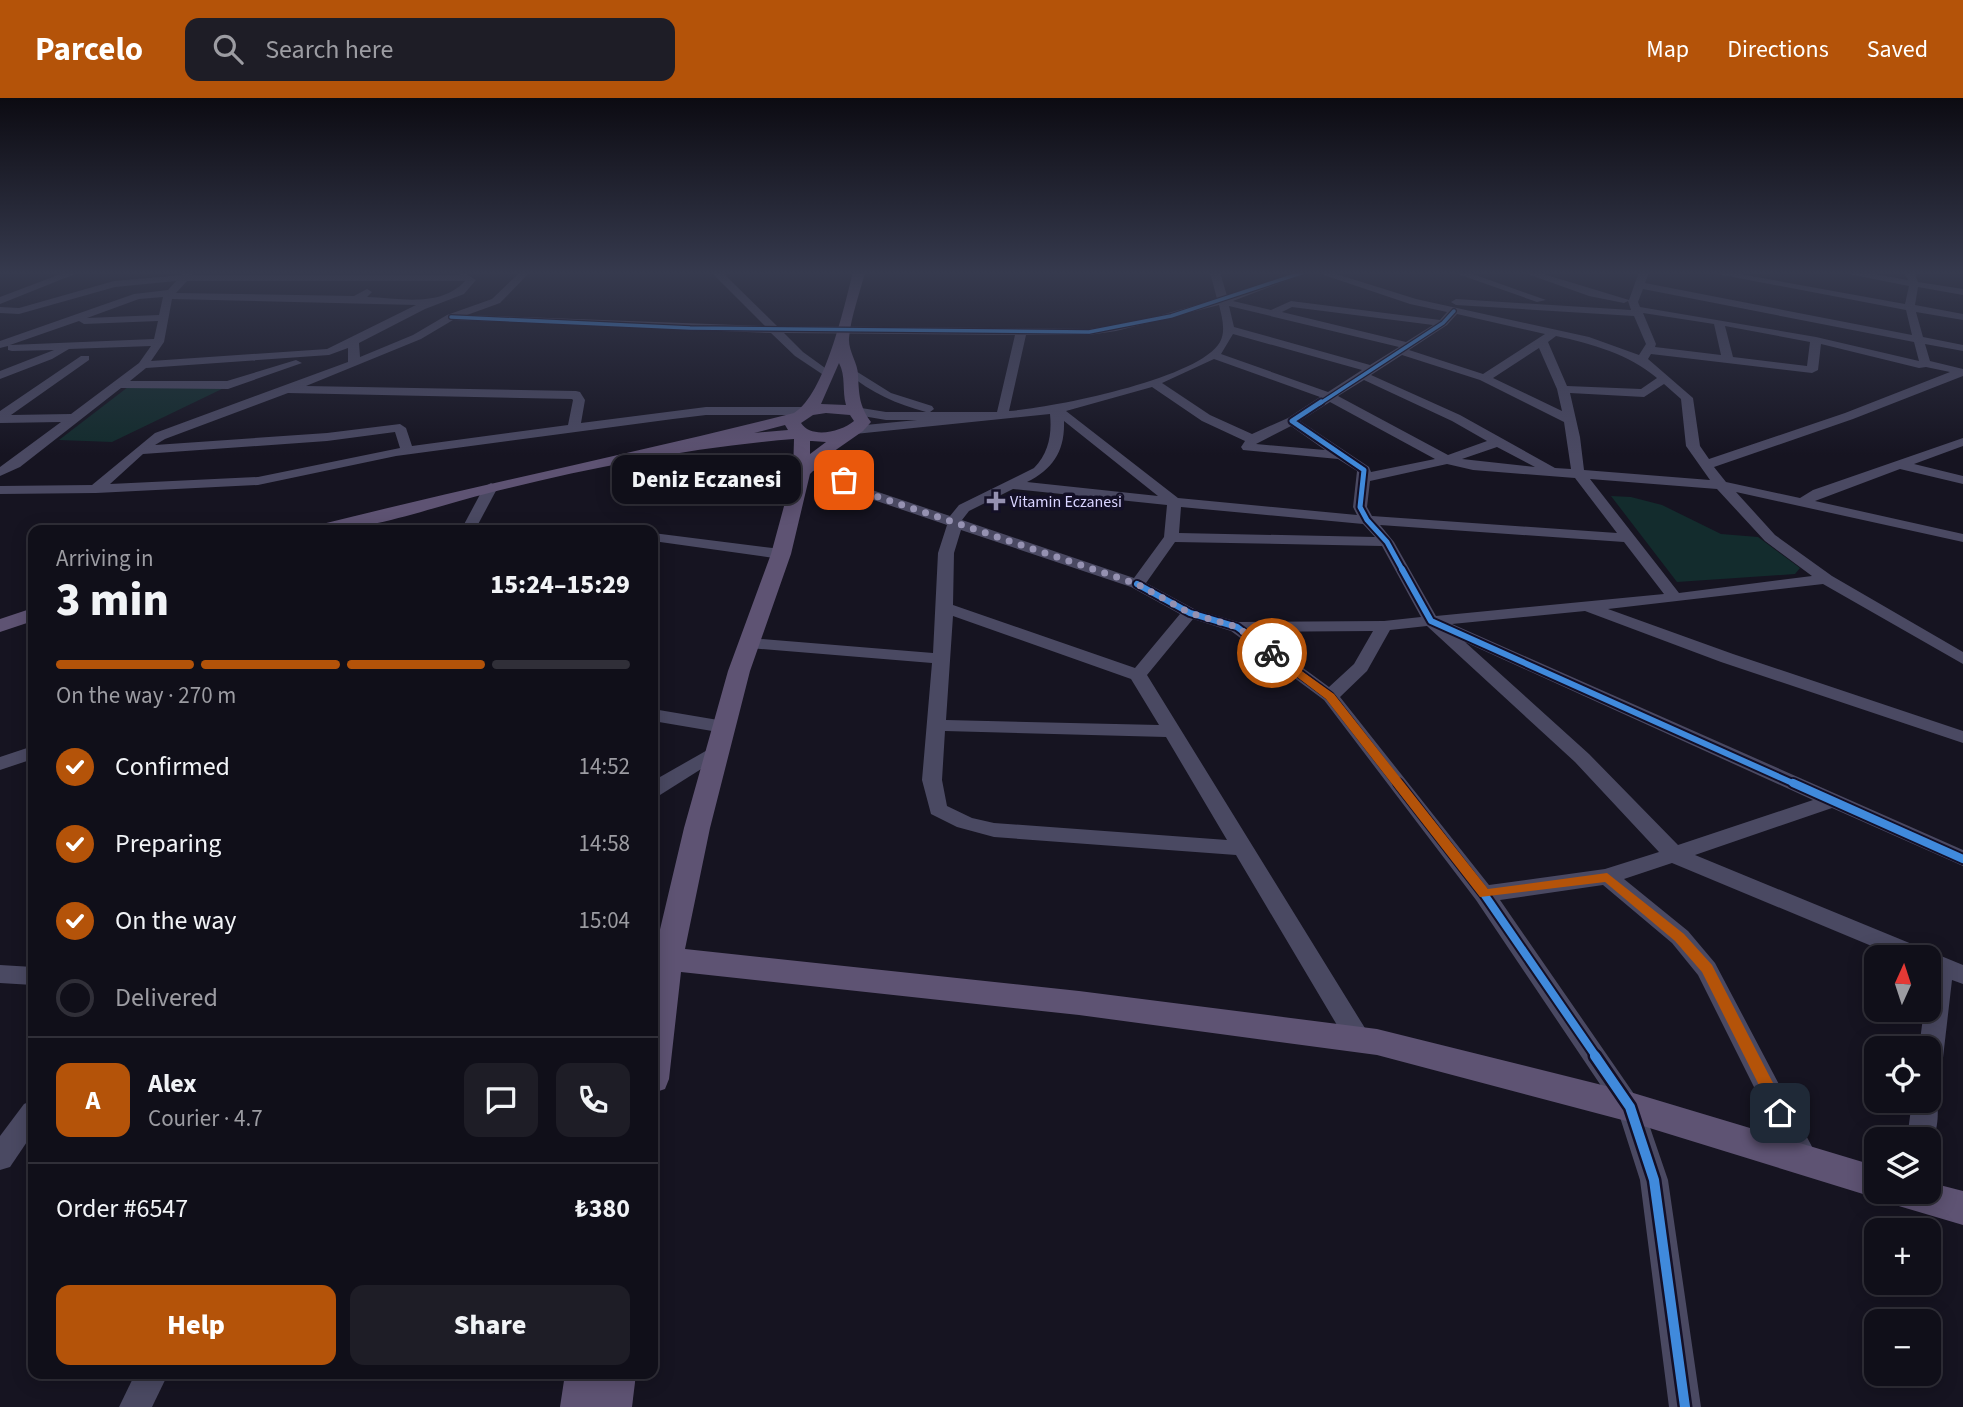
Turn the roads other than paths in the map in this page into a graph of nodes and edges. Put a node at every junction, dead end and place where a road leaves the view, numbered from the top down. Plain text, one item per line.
1 (41, 333) edge
2 (160, 333) edge
3 (372, 333) edge
4 (424, 333) edge
5 (780, 333) edge
6 (822, 333) edge
7 (957, 333) edge
8 (1021, 333) edge
9 (1227, 333) edge
10 (1241, 333) edge
11 (1347, 333) edge
12 (1427, 333) edge
13 (1553, 333) edge
14 (1560, 333) edge
15 (1646, 333) edge
16 (1722, 333) edge
17 (1781, 333) edge
18 (1893, 333) edge
19 (1918, 333) edge
20 (843, 335) junction
21 (1919, 338) junction
22 (1816, 340) junction
23 (1542, 341) junction
24 (159, 342) junction
25 (354, 342) junction
26 (67, 346) junction
27 (1963, 348) edge
28 (1406, 349) junction
29 (1, 351) edge
30 (316, 354) junction
31 (1213, 355) junction
32 (1646, 355) junction
33 (85, 358) dead end
34 (1728, 361) junction
35 (1925, 363) junction
36 (354, 364) junction
37 (143, 365) junction
38 (851, 371) junction
39 (1963, 372) edge
40 (1370, 373) junction
41 (828, 375) junction
42 (0, 376) edge
43 (1484, 378) junction
44 (1665, 378) junction
45 (119, 384) junction
46 (1155, 384) junction
47 (285, 389) junction
48 (1563, 389) junction
49 (1330, 397) junction
50 (1056, 409) junction
51 (855, 411) junction
52 (802, 414) junction
53 (957, 416) junction
54 (996, 416) junction
55 (0, 418) edge
56 (76, 418) junction
57 (1570, 419) junction
58 (1292, 421) junction
59 (574, 429) junction
60 (853, 431) junction
61 (802, 433) junction
62 (1252, 439) junction
63 (1498, 442) junction
64 (1963, 442) edge
65 (140, 450) junction
66 (407, 450) junction
67 (656, 453) junction
68 (1345, 456) junction
69 (1447, 460) junction
70 (1706, 464) junction
71 (1902, 465) junction
72 (806, 469) junction
73 (1555, 471) junction
74 (0, 472) edge
75 (1578, 473) junction
76 (1364, 478) junction
77 (1963, 480) edge
78 (1014, 485) junction
79 (1721, 485) junction
80 (491, 487) junction
81 (96, 489) junction
82 (0, 490) edge
83 (1174, 502) junction
84 (1802, 503) junction
85 (954, 520) junction
86 (1367, 520) junction
87 (341, 525) edge
88 (471, 525) edge
89 (1171, 537) junction
90 (658, 538) edge
91 (1627, 538) junction
92 (1963, 538) edge
93 (1388, 542) junction
94 (781, 554) junction
95 (1826, 579) junction
96 (1137, 584) junction
97 (1675, 598) junction
98 (945, 608) junction
99 (1588, 608) junction
100 (1190, 613) junction
101 (28, 616) edge
102 (1431, 621) junction
103 (0, 626) edge
104 (1384, 626) junction
105 (1237, 627) junction
106 (749, 643) junction
107 (941, 659) junction
108 (1963, 659) edge
109 (1138, 675) junction
110 (1330, 696) junction
111 (658, 716) edge
112 (936, 725) junction
113 (724, 727) junction
114 (1172, 731) junction
115 (1963, 737) edge
116 (718, 750) junction
117 (28, 754) edge
118 (0, 764) edge
119 (658, 787) edge
120 (1832, 801) junction
121 (1243, 848) junction
122 (1676, 856) junction
123 (1963, 859) edge
124 (1607, 877) junction
125 (1484, 894) junction
126 (1890, 945) edge
127 (660, 969) edge
128 (0, 974) edge
129 (28, 976) edge
130 (658, 1000) edge
131 (1359, 1040) junction
132 (1630, 1107) junction
133 (28, 1119) edge
134 (0, 1158) edge
135 (1805, 1160) junction
136 (1864, 1178) edge
137 (1941, 1202) edge
138 (1938, 1204) edge
139 (1963, 1208) edge
140 (1963, 1214) edge
141 (149, 1379) edge
142 (584, 1379) edge
143 (615, 1379) edge
144 (135, 1407) edge
145 (580, 1407) edge
146 (611, 1407) edge
147 (1685, 1407) edge

1 - 29 street
2 - 24 street
3 - 25 street
4 - 36 street
5 - 41 street
6 - 20 street
7 - 20 street
8 - 54 street
9 - 31 street
10 - 40 street
11 - 28 street
12 - 28 street
13 - 23 street
14 - 32 street
15 - 32 street
16 - 34 street
17 - 22 street
18 - 21 street
19 - 21 street
20 - 38 main road
20 - 41 main road
21 - 27 street
21 - 35 street
22 - 34 street
22 - 35 street
23 - 43 street
23 - 48 street
24 - 26 street
24 - 37 street
25 - 30 street
25 - 36 street
26 - 29 street
26 - 42 street
28 - 40 street
28 - 43 street
30 - 37 street
30 - 45 street
31 - 46 street
31 - 49 street
32 - 34 street
32 - 44 street
33 - 55 street
35 - 39 street
36 - 47 street
37 - 45 street
38 - 51 main road
38 - 53 street
39 - 70 street
40 - 49 street
40 - 63 street
41 - 52 main road
43 - 57 street
44 - 48 street
44 - 70 street
45 - 56 street
46 - 50 street
46 - 62 street
47 - 59 street
47 - 65 street
48 - 57 street
49 - 58 street
49 - 69 street
50 - 54 street
50 - 78 street
50 - 83 street
51 - 52 main road
51 - 53 street
51 - 60 main road
52 - 59 street
52 - 61 main road
52 - 67 main road
53 - 54 street
54 - 60 street
55 - 56 street
56 - 74 street
57 - 75 street
58 - 62 street
58 - 68 street
59 - 66 street
60 - 61 main road
60 - 72 main road
61 - 67 main road
61 - 72 main road
62 - 68 street
63 - 69 street
63 - 73 street
64 - 71 street
65 - 66 street
65 - 81 street
66 - 81 street
67 - 80 main road
68 - 76 street
69 - 73 street
69 - 76 street
70 - 79 street
71 - 77 street
71 - 84 street
72 - 85 street
72 - 94 main road
73 - 75 street
75 - 79 street
75 - 91 street
76 - 86 street
78 - 83 street
78 - 85 street
79 - 84 street
79 - 95 street
80 - 87 main road
80 - 88 street
81 - 82 street
83 - 86 street
83 - 89 street
84 - 92 street
85 - 96 street
85 - 98 street
86 - 91 street
86 - 93 street
89 - 93 street
89 - 96 street
90 - 94 street
91 - 97 street
93 - 102 street
94 - 106 main road
95 - 97 street
95 - 108 street
96 - 100 street
97 - 99 street
98 - 107 street
98 - 109 street
99 - 102 street
99 - 115 street
100 - 105 street
100 - 109 street
101 - 103 main road
102 - 104 street
102 - 120 street
102 - 122 street
104 - 105 street
104 - 110 street
105 - 110 street
106 - 107 street
106 - 113 main road
107 - 112 street
109 - 114 street
110 - 125 street
111 - 113 street
112 - 114 street
112 - 121 street
113 - 116 main road
114 - 121 street
116 - 119 street
116 - 127 main road
117 - 118 street
120 - 122 street
120 - 123 street
121 - 131 street
122 - 124 street
122 - 126 street
124 - 125 street
124 - 135 street
125 - 132 street
127 - 130 main road
127 - 131 main road
128 - 129 street
131 - 132 main road
132 - 135 main road
132 - 147 street
133 - 134 street
135 - 136 main road
137 - 139 main road
138 - 140 main road
141 - 144 street
142 - 145 main road
143 - 146 main road

